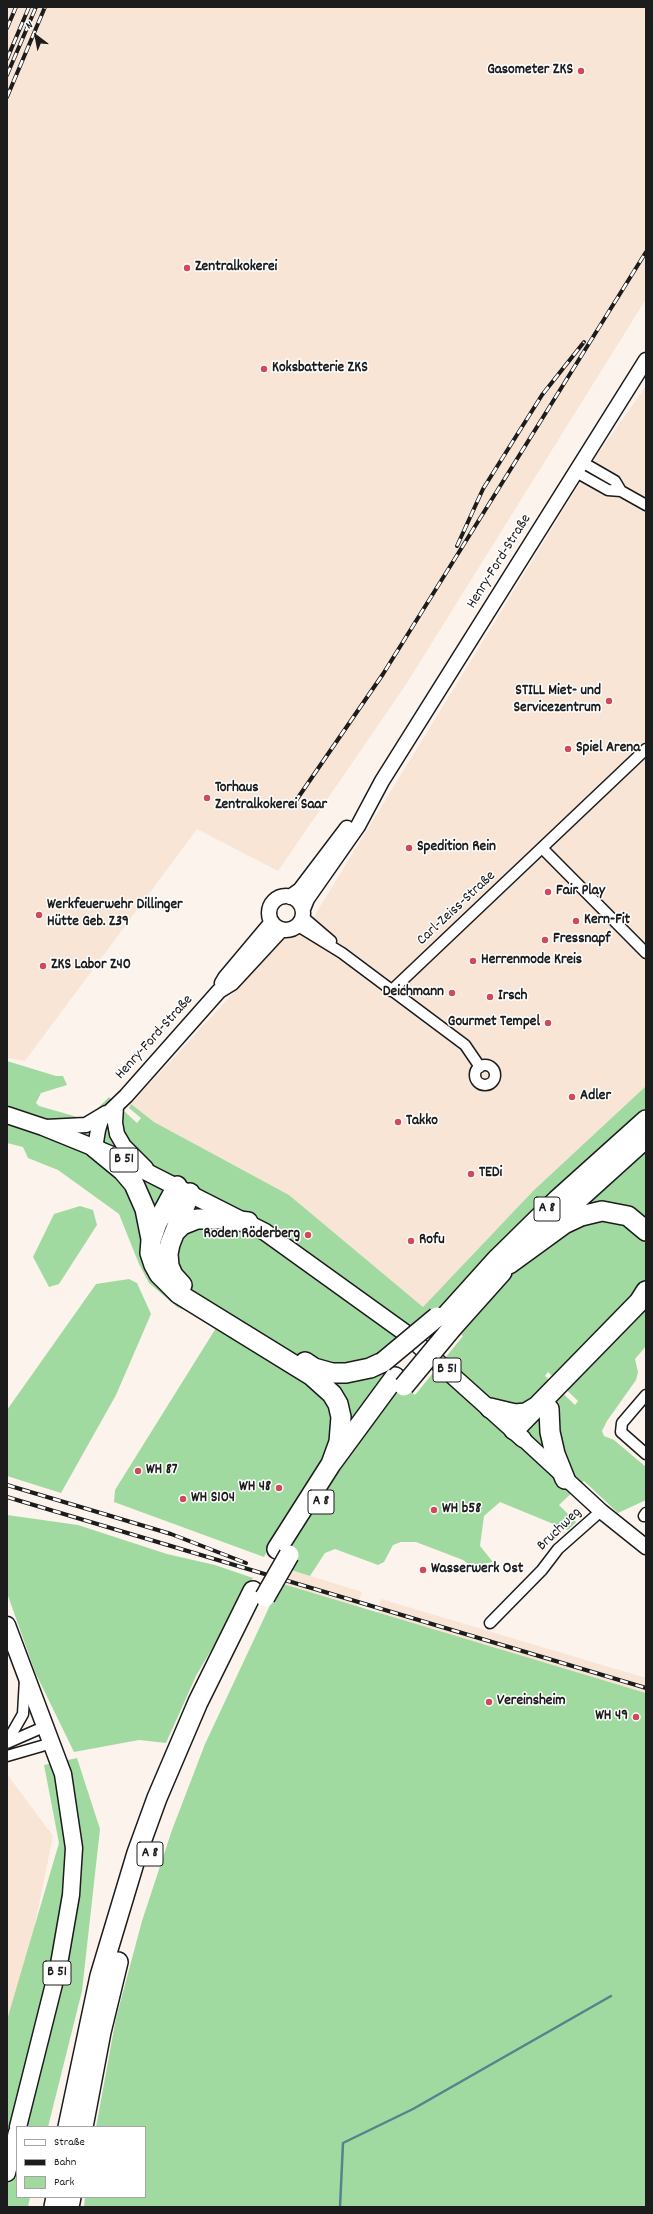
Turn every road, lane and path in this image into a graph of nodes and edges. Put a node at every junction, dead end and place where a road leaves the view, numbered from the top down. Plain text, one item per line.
1 (646, 360) edge
2 (579, 467) junction
3 (646, 505) edge
4 (646, 749) edge
5 (382, 781) junction
6 (542, 848) junction
7 (290, 897) junction
8 (301, 917) junction
9 (276, 926) junction
10 (646, 954) edge
11 (391, 991) junction
12 (480, 1066) dead end
13 (116, 1106) junction
14 (7, 1115) edge
15 (646, 1120) edge
16 (43, 1127) junction
17 (646, 1138) edge
18 (96, 1148) junction
19 (152, 1173) junction
20 (184, 1190) junction
21 (248, 1222) junction
22 (646, 1231) edge
23 (175, 1232) junction
24 (151, 1240) junction
25 (509, 1264) junction
26 (646, 1291) edge
27 (646, 1306) edge
28 (444, 1321) junction
29 (399, 1382) junction
30 (646, 1395) edge
31 (546, 1406) junction
32 (490, 1408) junction
33 (519, 1435) junction
34 (646, 1454) edge
35 (331, 1464) junction
36 (565, 1479) junction
37 (601, 1511) junction
38 (646, 1547) edge
39 (283, 1552) junction
40 (259, 1594) junction
41 (490, 1623) dead end
42 (7, 1625) edge
43 (25, 1675) junction
44 (46, 1726) junction
45 (7, 1742) edge
46 (52, 1743) junction
47 (7, 1756) edge
48 (18, 2126) edge
49 (68, 2126) edge
50 (83, 2126) edge
51 (16, 2136) edge
52 (7, 2173) edge

1 - 2 street, Henry-Ford-Straße
2 - 3 street
2 - 5 street, Henry-Ford-Straße
4 - 6 street, Carl-Zeiss-Straße
5 - 7 street, Henry-Ford-Straße
5 - 8 street, Henry-Ford-Straße
6 - 10 street
6 - 11 street, Carl-Zeiss-Straße
7 - 8 street
7 - 9 street
8 - 9 street
8 - 11 street
9 - 13 street, Henry-Ford-Straße
11 - 12 street
13 - 16 street
13 - 18 street, Henry-Ford-Straße
13 - 19 street
14 - 16 main road, B 51
15 - 28 highway, A 8
16 - 18 main road, B 51
17 - 25 highway, A 8
18 - 19 main road, B 51
18 - 24 highway
19 - 20 main road, B 51
20 - 21 main road, B 51
20 - 23 highway
20 - 24 highway
21 - 23 highway
21 - 32 main road, B 51
22 - 25 highway
23 - 28 highway, bridge
24 - 35 highway
25 - 28 highway, A 8
26 - 31 highway
27 - 31 highway
28 - 29 highway, A 8, bridge
29 - 35 highway, A 8
29 - 39 highway, A 8
30 - 34 street
31 - 32 highway
31 - 33 highway
31 - 36 highway
32 - 33 main road, B 51
33 - 36 street
35 - 39 highway, A 8
36 - 37 street
37 - 38 street
37 - 41 street, Bruchweg
39 - 40 highway, A 8
40 - 49 highway, A 8
40 - 50 highway, A 8
42 - 43 main road, B 51
43 - 44 main road, B 51
43 - 45 street
44 - 45 street
44 - 46 main road, B 51
46 - 47 street
46 - 48 main road, B 51
51 - 52 main road

